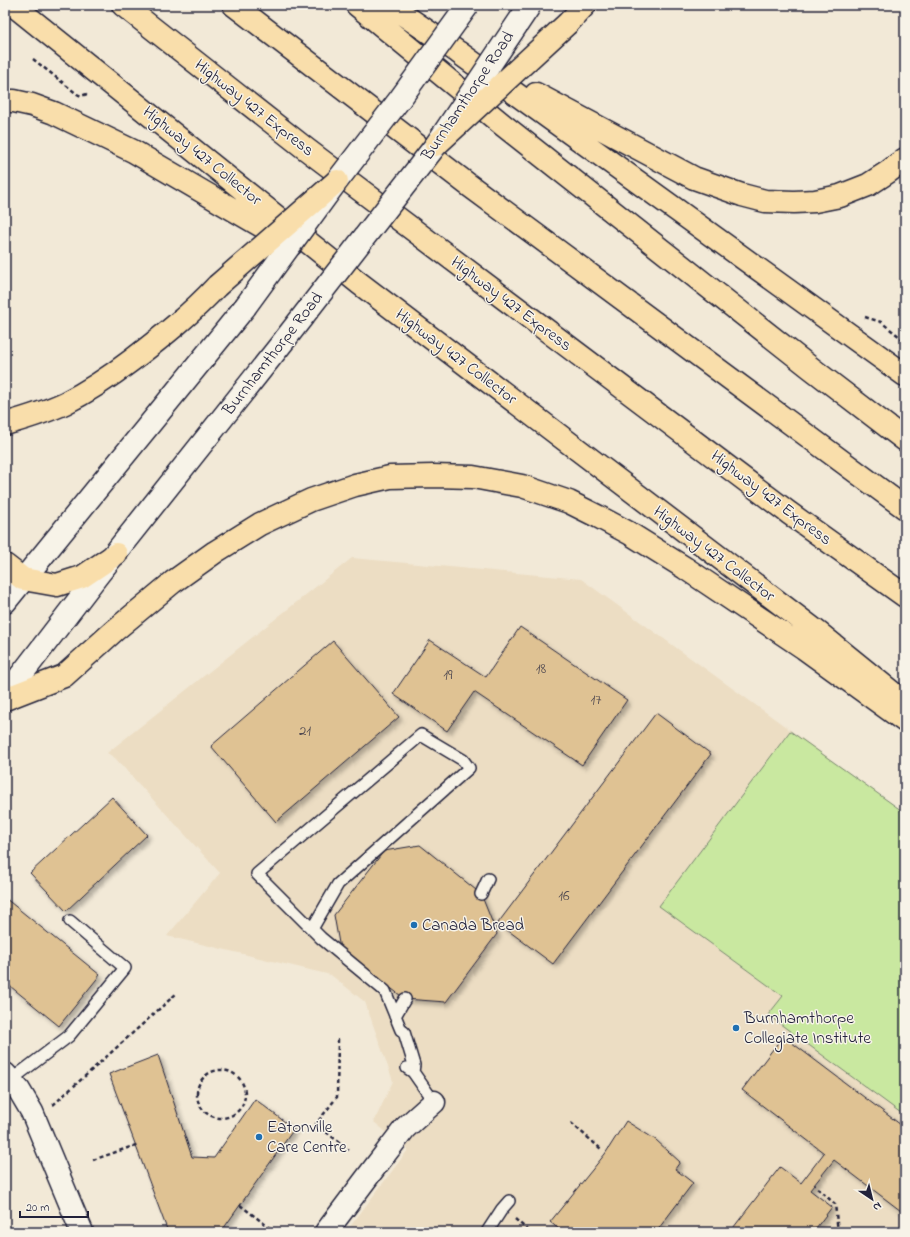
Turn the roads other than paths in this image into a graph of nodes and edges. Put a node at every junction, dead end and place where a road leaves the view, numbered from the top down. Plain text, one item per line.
1 (13, 5) edge
2 (123, 5) edge
3 (234, 5) edge
4 (357, 5) edge
5 (389, 5) edge
6 (468, 5) edge
7 (530, 5) edge
8 (585, 5) edge
9 (458, 52) junction
10 (5, 101) edge
11 (436, 145) junction
12 (905, 159) edge
13 (337, 181) junction
14 (359, 283) junction
15 (905, 375) edge
16 (5, 424) edge
17 (905, 440) edge
18 (905, 508) edge
19 (789, 513) junction
20 (116, 554) junction
21 (5, 565) edge
22 (23, 579) junction
23 (905, 596) edge
24 (5, 602) edge
25 (905, 608) edge
26 (5, 696) edge
27 (5, 699) edge
28 (905, 703) edge
29 (905, 721) edge
30 (488, 879) dead end
31 (481, 894) dead end
32 (70, 921) dead end
33 (312, 929) junction
34 (405, 999) dead end
35 (395, 1016) junction
36 (8, 1077) edge
37 (434, 1102) joint
38 (509, 1202) dead end
39 (82, 1232) edge
40 (326, 1232) edge
41 (487, 1232) edge

1 - 14 highway, Highway 427 Collector
2 - 19 highway, Highway 427 Express
3 - 18 highway
4 - 17 highway
5 - 9 highway
6 - 13 main road, bridge
7 - 11 main road, Burnhamthorpe Road, bridge
8 - 11 highway, bridge
9 - 12 highway
9 - 15 highway
10 - 14 highway
11 - 20 main road, Burnhamthorpe Road, bridge
13 - 16 highway, bridge
13 - 22 main road, bridge
14 - 28 highway, Highway 427 Collector
19 - 23 highway, Highway 427 Express
19 - 25 highway
20 - 22 highway
20 - 26 main road, Burnhamthorpe Road
21 - 22 highway
22 - 24 main road
27 - 29 highway
30 - 31 lane
32 - 36 lane
33 - 33 lane
33 - 35 lane
34 - 35 lane
35 - 37 lane
36 - 39 main road
37 - 40 main road
38 - 41 lane

